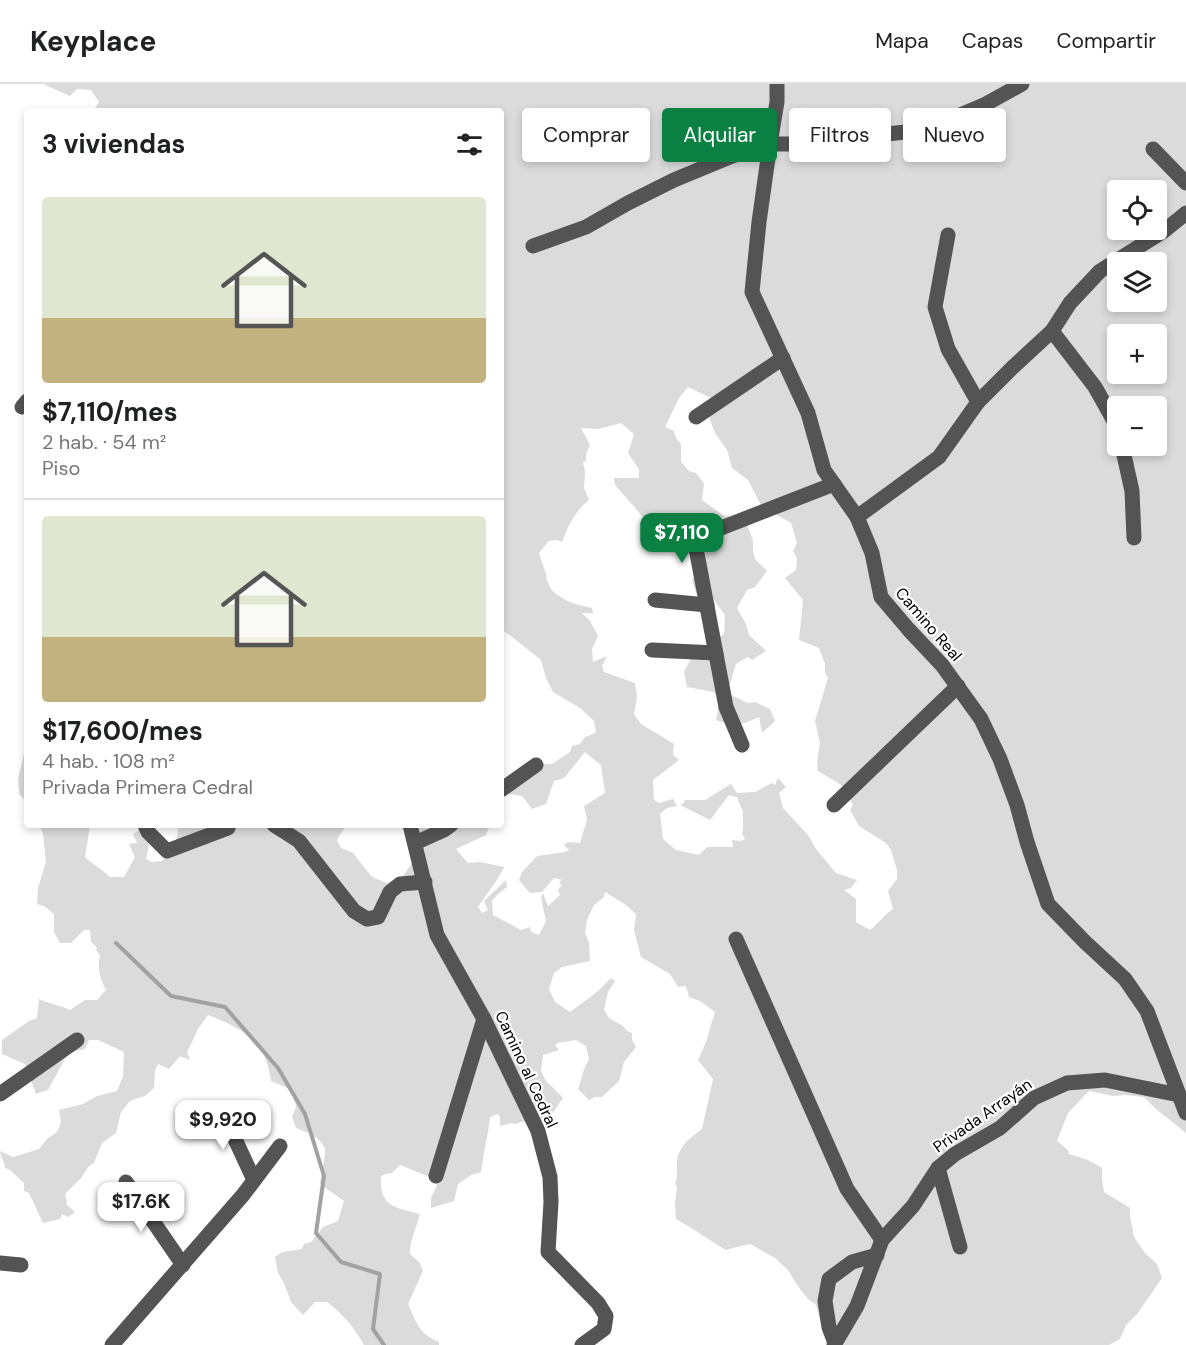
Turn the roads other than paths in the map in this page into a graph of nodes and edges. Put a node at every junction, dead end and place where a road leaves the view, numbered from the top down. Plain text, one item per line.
1 (777, 84) edge
2 (1022, 84) edge
3 (776, 108) edge
4 (777, 144) edge
5 (1153, 149) dead end
6 (718, 162) edge
7 (767, 162) edge
8 (1186, 183) edge
9 (1186, 213) edge
10 (948, 235) dead end
11 (533, 246) dead end
12 (1052, 331) junction
13 (783, 358) junction
14 (978, 402) junction
15 (1107, 409) edge
16 (696, 417) dead end
17 (1124, 456) edge
18 (834, 484) junction
19 (857, 517) junction
20 (1134, 538) dead end
21 (655, 600) dead end
22 (707, 605) junction
23 (652, 650) dead end
24 (716, 653) junction
25 (958, 686) junction
26 (742, 745) dead end
27 (536, 765) dead end
28 (504, 788) edge
29 (834, 805) dead end
30 (146, 828) edge
31 (228, 828) edge
32 (279, 828) edge
33 (411, 828) edge
34 (447, 828) edge
35 (415, 843) junction
36 (425, 882) junction
37 (736, 939) dead end
38 (484, 1019) junction
39 (77, 1040) dead end
40 (0, 1094) edge
41 (1179, 1095) junction
42 (209, 1109) dead end
43 (1186, 1113) edge
44 (280, 1146) dead end
45 (938, 1168) junction
46 (436, 1176) dead end
47 (254, 1180) junction
48 (126, 1182) dead end
49 (882, 1240) junction
50 (960, 1246) dead end
51 (877, 1255) junction
52 (0, 1263) edge
53 (21, 1265) dead end
54 (183, 1265) junction
55 (835, 1344) edge
56 (112, 1345) edge
57 (582, 1345) edge

1 - 3 street, Camino Real
2 - 4 street
5 - 8 street
6 - 11 street
7 - 13 street, Camino Real
9 - 12 street
10 - 14 street
12 - 14 street
12 - 15 street
13 - 16 street
13 - 18 street, Camino Real
14 - 19 street
17 - 20 street
18 - 19 street, Camino Real
18 - 22 street
19 - 25 street, Camino Real
21 - 22 street
22 - 24 street
23 - 24 street
24 - 26 street
25 - 29 street
25 - 41 street, Camino Real
27 - 28 street
30 - 31 street
32 - 36 street
33 - 35 street, Camino al Cedral
34 - 35 street
35 - 36 street, Camino al Cedral
36 - 38 street, Camino al Cedral
37 - 49 street
38 - 46 street
38 - 57 street, Camino al Cedral
39 - 40 street
41 - 43 street, Camino Real
41 - 45 street, Privada Arrayán
42 - 47 street
44 - 47 street
45 - 49 street, Privada Arrayán
45 - 50 street
47 - 54 street
48 - 54 street
49 - 51 street, Privada Arrayán
51 - 55 street, Privada Arrayán
51 - 55 street
52 - 53 street
54 - 56 street

